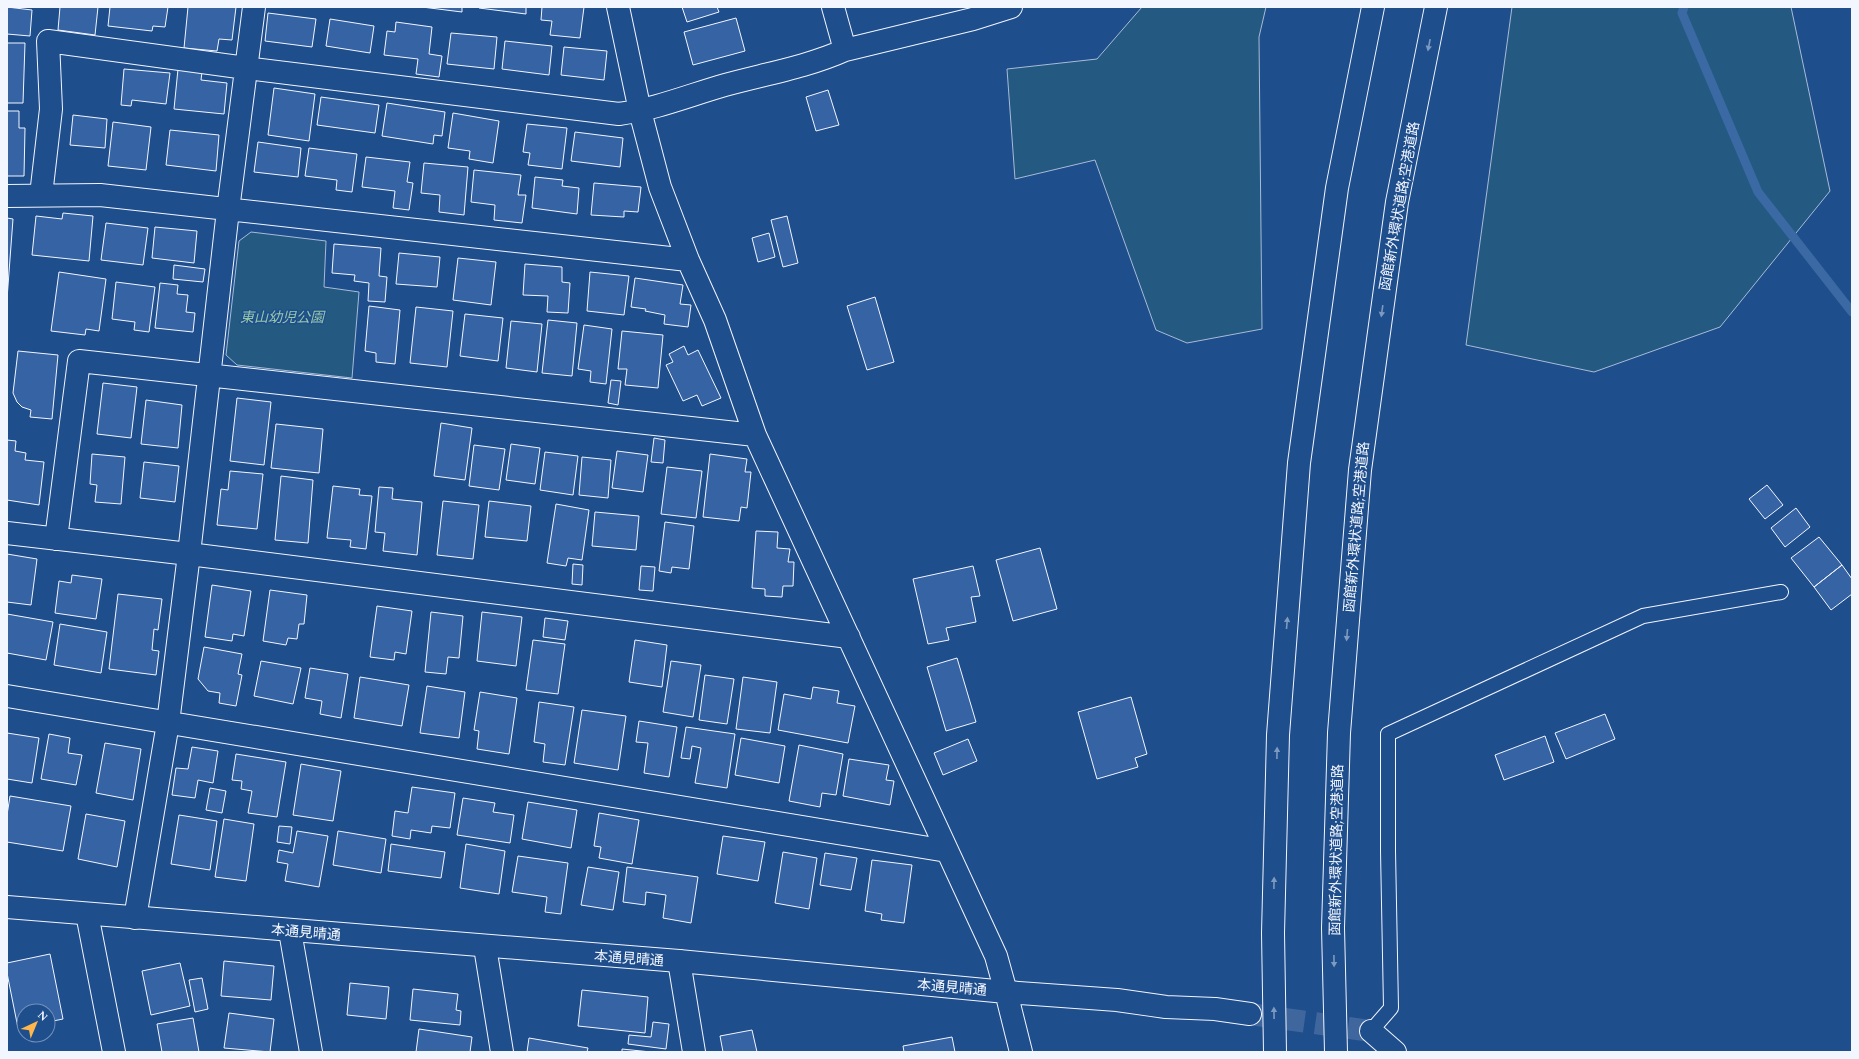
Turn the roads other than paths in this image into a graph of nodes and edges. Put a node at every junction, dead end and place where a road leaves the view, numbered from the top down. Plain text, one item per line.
1 (254, 7) edge
2 (618, 7) edge
3 (833, 7) edge
4 (1011, 7) edge
5 (1373, 7) edge
6 (1436, 7) edge
7 (845, 50) junction
8 (246, 68) junction
9 (640, 111) junction
10 (7, 196) edge
11 (41, 196) junction
12 (228, 210) junction
13 (688, 260) junction
14 (209, 375) junction
15 (755, 434) junction
16 (7, 532) edge
17 (56, 539) junction
18 (189, 554) junction
19 (1780, 592) dead end
20 (849, 637) junction
21 (7, 696) edge
22 (168, 723) junction
23 (947, 851) junction
24 (7, 907) edge
25 (87, 914) junction
26 (135, 918) junction
27 (290, 931) junction
28 (485, 947) junction
29 (679, 961) junction
30 (1006, 992) junction
31 (1250, 1014) tunnel mouth
32 (1371, 1031) joint
33 (114, 1052) edge
34 (311, 1052) edge
35 (502, 1052) edge
36 (694, 1052) edge
37 (1021, 1052) edge
38 (1275, 1052) edge
39 (1336, 1052) edge
40 (1395, 1052) edge

1 - 8 main road
2 - 9 main road
3 - 7 main road
4 - 7 main road
38 -> 5 main road
6 -> 39 main road, 函館新外環状道路;空港道路
7 - 9 main road
8 - 9 main road
8 - 11 main road
8 - 12 main road
9 - 13 main road
10 - 11 main road
11 - 12 main road
12 - 13 main road
12 - 14 main road
13 - 15 main road
14 - 15 main road
14 - 17 main road
14 - 18 main road
15 - 20 main road
16 - 17 main road
17 - 18 main road
18 - 20 main road
18 - 22 main road
19 - 32 lane
20 - 23 main road
21 - 22 main road
22 - 23 main road
22 - 26 main road
23 - 30 main road
24 - 25 main road, 本通見晴通
25 - 26 main road, 本通見晴通
25 - 33 main road
26 - 27 main road, 本通見晴通
27 - 28 main road, 本通見晴通
27 - 34 main road
28 - 29 main road, 本通見晴通
28 - 35 main road
29 - 30 main road, 本通見晴通
29 - 36 main road
30 - 31 main road, 本通見晴通
30 - 37 main road
32 - 40 main road

